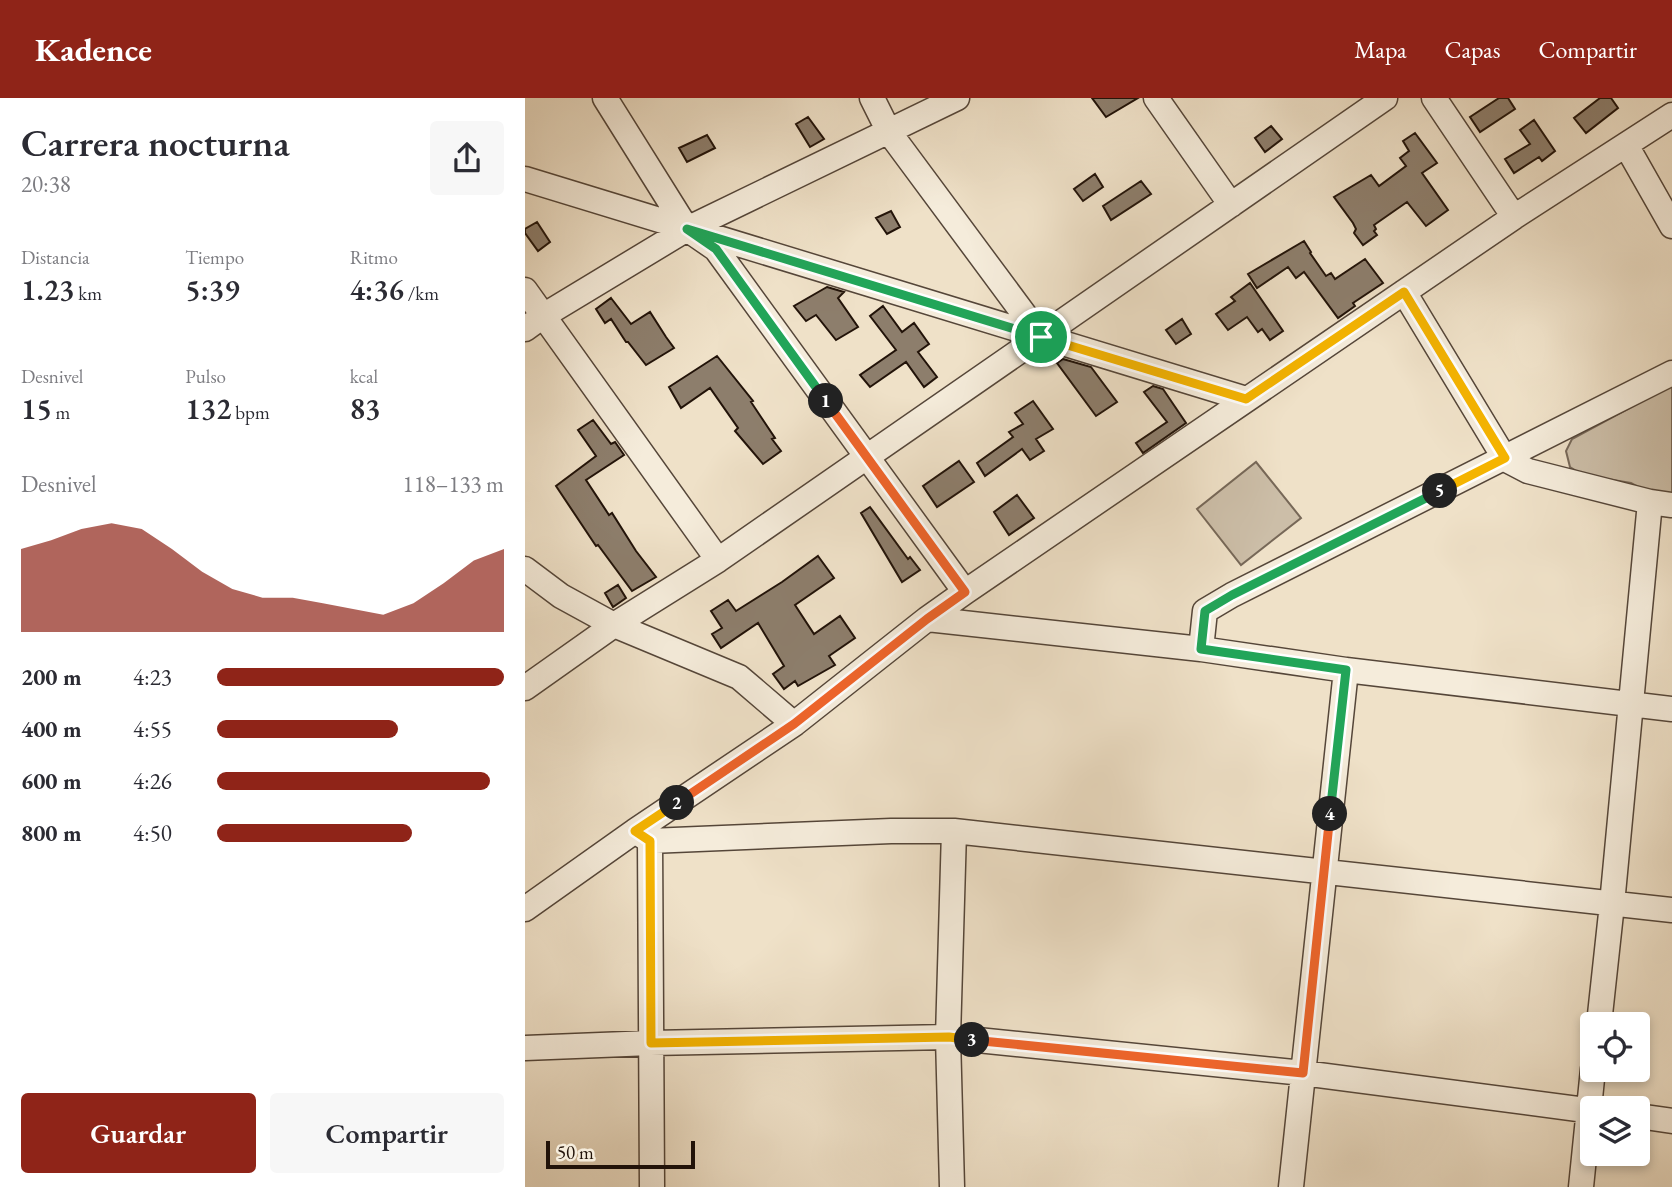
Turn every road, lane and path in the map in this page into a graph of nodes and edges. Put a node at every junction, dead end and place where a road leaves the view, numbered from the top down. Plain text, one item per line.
1 (604, 98) edge
2 (872, 98) edge
3 (957, 98) edge
4 (1157, 98) edge
5 (1385, 98) edge
6 (1434, 98) edge
7 (1672, 115) edge
8 (889, 132) junction
9 (1626, 145) junction
10 (525, 179) edge
11 (1231, 205) junction
12 (1514, 217) junction
13 (1672, 226) edge
14 (687, 229) junction
15 (525, 290) edge
16 (1404, 292) junction
17 (534, 322) edge
18 (1041, 337) junction
19 (1672, 373) edge
20 (1246, 399) junction
21 (866, 457) junction
22 (1505, 458) junction
23 (1661, 503) edge
24 (718, 560) junction
25 (525, 569) edge
26 (965, 592) junction
27 (927, 619) junction
28 (614, 625) junction
29 (1201, 649) junction
30 (1346, 670) junction
31 (525, 688) edge
32 (1631, 704) junction
33 (1672, 709) edge
34 (794, 724) junction
35 (954, 831) junction
36 (642, 836) junction
37 (1324, 871) junction
38 (1612, 904) junction
39 (525, 909) edge
40 (1672, 910) edge
41 (1600, 1012) edge
42 (949, 1037) junction
43 (651, 1043) junction
44 (525, 1048) edge
45 (1303, 1073) junction
46 (1580, 1110) edge
47 (1650, 1118) edge
48 (1672, 1121) edge
49 (1584, 1166) edge
50 (652, 1187) edge
51 (952, 1187) edge
52 (1291, 1187) edge
53 (1581, 1187) edge

1 - 14 street
2 - 8 street
3 - 8 street
4 - 11 street
5 - 11 street
6 - 12 street
7 - 9 street
8 - 14 street
8 - 18 street
9 - 12 street
9 - 13 street
10 - 14 street
11 - 18 street
12 - 16 street
14 - 17 street
14 - 18 street
14 - 21 street
15 - 17 street
16 - 20 street
16 - 22 street
17 - 24 street
18 - 20 street
18 - 21 street
19 - 22 street
20 - 26 street
21 - 24 street
21 - 26 street
22 - 23 street
22 - 29 street
23 - 32 street
24 - 28 street
25 - 28 street
26 - 27 street
27 - 29 street
27 - 34 street
28 - 31 street
28 - 34 street
29 - 30 street
30 - 32 street
30 - 37 street
32 - 33 street
32 - 38 street
34 - 36 street
35 - 36 street
35 - 37 street
35 - 42 street
36 - 39 street
36 - 43 street
37 - 38 street
37 - 45 street
38 - 40 street
38 - 41 street
42 - 43 street
42 - 45 street
42 - 51 street
43 - 44 street
43 - 50 street
45 - 46 street
45 - 52 street
47 - 48 street
49 - 53 street

